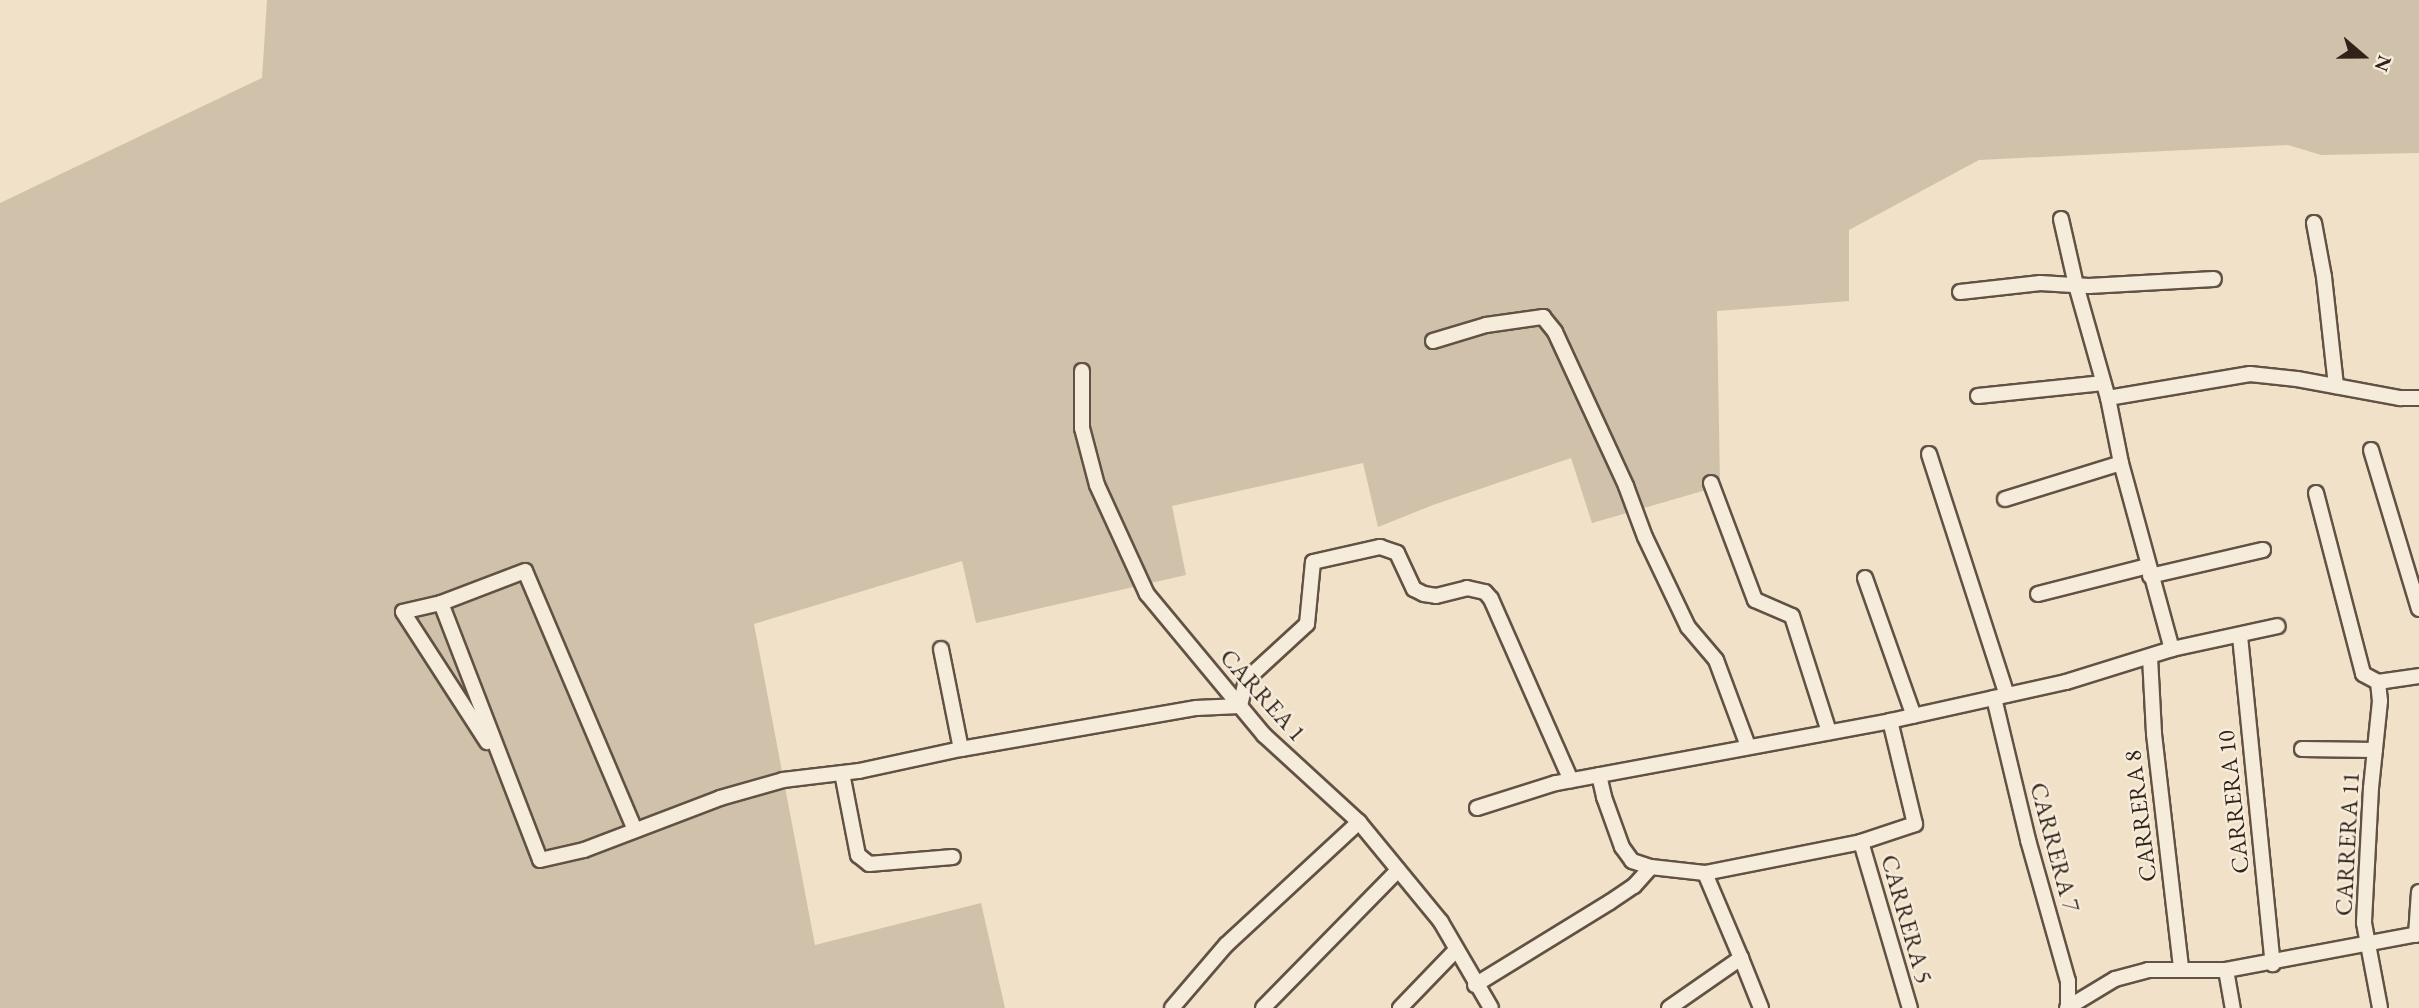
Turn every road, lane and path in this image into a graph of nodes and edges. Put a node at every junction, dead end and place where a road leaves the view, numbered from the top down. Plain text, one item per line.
1 (2062, 219) dead end
2 (2314, 223) dead end
3 (2214, 279) dead end
4 (2076, 285) junction
5 (1960, 292) dead end
6 (1433, 341) dead end
7 (1082, 371) dead end
8 (2103, 383) junction
9 (2336, 386) junction
10 (1978, 396) dead end
11 (2108, 398) junction
12 (2419, 399) edge
13 (2371, 450) dead end
14 (1928, 454) dead end
15 (2121, 463) junction
16 (1711, 483) dead end
17 (2316, 493) dead end
18 (2005, 499) dead end
19 (2263, 550) dead end
20 (2149, 571) junction
21 (1865, 578) dead end
22 (2038, 594) dead end
23 (441, 603) junction
24 (2419, 609) edge
25 (2278, 626) dead end
26 (2240, 636) junction
27 (941, 649) dead end
28 (2172, 649) junction
29 (2150, 657) junction
30 (2419, 676) edge
31 (2378, 682) junction
32 (2000, 696) junction
33 (1240, 706) junction
34 (1914, 716) junction
35 (1890, 721) junction
36 (1829, 732) junction
37 (1748, 746) junction
38 (961, 749) junction
39 (2302, 749) dead end
40 (2375, 750) junction
41 (502, 765) junction
42 (842, 773) junction
43 (1599, 775) junction
44 (1571, 780) junction
45 (1477, 808) dead end
46 (1359, 821) junction
47 (635, 830) junction
48 (1861, 842) junction
49 (953, 857) dead end
50 (1651, 867) junction
51 (1398, 870) junction
52 (1705, 873) junction
53 (2419, 892) edge
54 (2417, 935) edge
55 (2370, 943) junction
56 (1456, 950) junction
57 (1741, 958) junction
58 (2273, 964) junction
59 (2181, 969) junction
60 (2226, 970) junction
61 (1475, 985) junction
62 (1172, 1008) edge
63 (1263, 1008) edge
64 (1400, 1008) edge
65 (1491, 1008) edge
66 (1669, 1008) edge
67 (1761, 1008) edge
68 (1910, 1008) edge
69 (2068, 1008) edge
70 (2232, 1008) edge
71 (2379, 1008) edge

1 - 4 street
2 - 9 street
3 - 4 street
4 - 5 street
4 - 8 street
6 - 37 street
7 - 33 street, CARREA 1
8 - 10 street
8 - 11 street
9 - 11 street
9 - 12 street
11 - 15 street
13 - 24 street
14 - 32 street, CARRERA 7
15 - 18 street
15 - 20 street
16 - 36 street
17 - 31 street
19 - 20 street
20 - 22 street
20 - 28 street
21 - 34 street
23 - 41 street
23 - 41 street
23 - 47 street
25 - 26 street
26 - 28 street
26 - 58 street, CARRERA 10
27 - 38 street
28 - 29 street
29 - 32 street
29 - 59 street, CARRERA 8
30 - 31 street
31 - 40 street, CARRERA 11
32 - 34 street
32 - 69 street, CARRERA 7
33 - 38 street
33 - 44 street
33 - 46 street, CARREA 1
34 - 35 street
35 - 36 street
35 - 48 street
36 - 37 street
37 - 43 street
38 - 42 street
39 - 40 street
40 - 55 street, CARRERA 11
41 - 47 street
42 - 47 street
42 - 49 street
43 - 44 street
43 - 50 street
44 - 45 street
46 - 51 street, CARREA 1
46 - 62 street
48 - 52 street
48 - 68 street, CARRERA 5
50 - 52 street
50 - 61 street
51 - 56 street, CARREA 1
51 - 63 street
52 - 57 street
53 - 54 street
54 - 55 street
55 - 58 street
55 - 71 street, CARRERA 11
56 - 61 street, CARREA 1
56 - 64 street
57 - 66 street
57 - 67 street
58 - 60 street
59 - 60 street
59 - 69 street
60 - 70 street
61 - 65 street, CARREA 1

